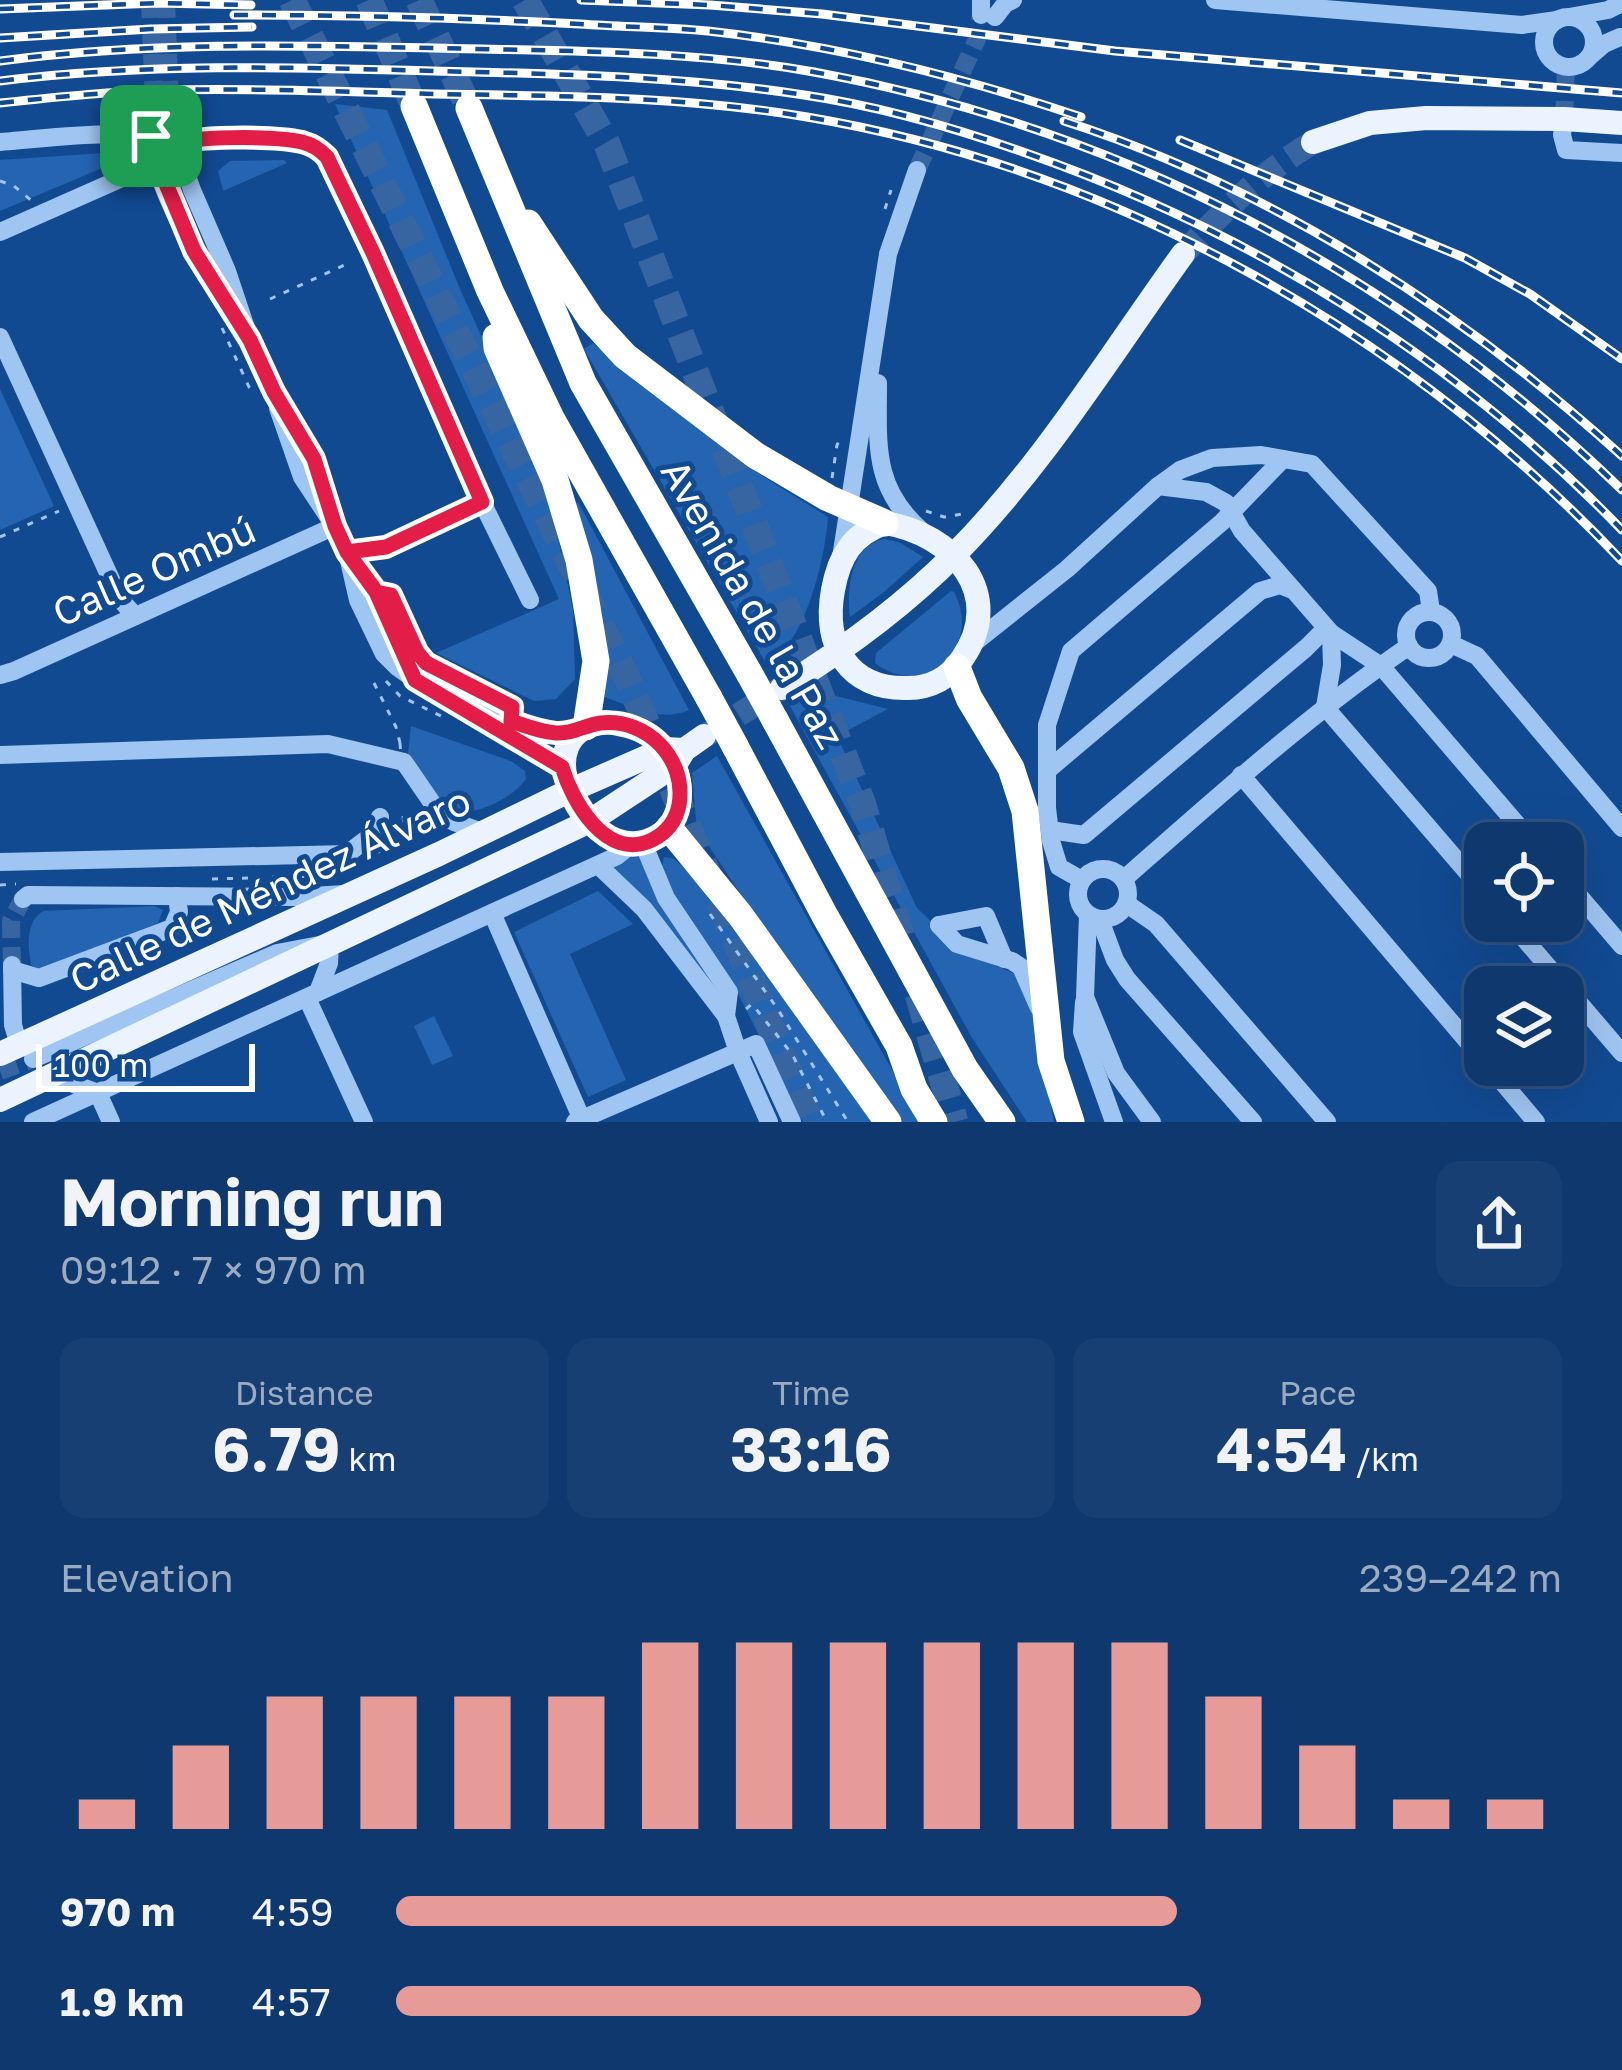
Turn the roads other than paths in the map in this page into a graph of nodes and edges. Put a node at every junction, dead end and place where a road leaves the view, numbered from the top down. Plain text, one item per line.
1 (1012, 0) edge
2 (1215, 0) edge
3 (1270, 3) edge
4 (1615, 4) edge
5 (1421, 8) edge
6 (986, 11) edge
7 (1563, 19) junction
8 (1522, 25) junction
9 (1592, 33) junction
10 (1621, 37) edge
11 (1545, 49) junction
12 (1587, 59) junction
13 (414, 106) tunnel mouth
14 (469, 108) tunnel mouth
15 (1564, 119) junction
16 (1622, 123) edge
17 (0, 142) edge
18 (1313, 142) tunnel mouth
19 (163, 146) junction
20 (1622, 153) edge
21 (493, 170) junction
22 (917, 170) tunnel mouth
23 (0, 232) edge
24 (1184, 254) tunnel mouth
25 (231, 285) junction
26 (490, 291) junction
27 (877, 336) junction
28 (0, 338) edge
29 (250, 340) junction
30 (1283, 459) junction
31 (1158, 486) junction
32 (482, 502) junction
33 (847, 508) junction
34 (1231, 514) junction
35 (885, 523) junction
36 (335, 526) junction
37 (931, 539) junction
38 (347, 552) junction
39 (954, 555) junction
40 (841, 558) junction
41 (1293, 590) junction
42 (530, 600) dead end
43 (977, 600) junction
44 (1430, 611) junction
45 (135, 616) junction
46 (1008, 616) junction
47 (1328, 630) junction
48 (974, 643) junction
49 (1451, 644) junction
50 (1409, 646) junction
51 (838, 652) junction
52 (1381, 666) junction
53 (957, 667) junction
54 (0, 675) edge
55 (782, 688) tunnel mouth
56 (436, 693) junction
57 (1325, 706) junction
58 (582, 729) junction
59 (360, 750) junction
60 (682, 750) junction
61 (0, 755) edge
62 (1049, 769) junction
63 (392, 772) road end
64 (1241, 775) junction
65 (565, 779) junction
66 (380, 817) dead end
67 (590, 821) junction
68 (1516, 822) edge
69 (669, 828) junction
70 (1622, 828) edge
71 (1050, 830) junction
72 (482, 832) junction
73 (638, 843) junction
74 (0, 862) edge
75 (598, 865) junction
76 (1464, 868) edge
77 (1124, 879) junction
78 (1082, 880) junction
79 (355, 893) junction
80 (177, 896) junction
81 (23, 899) dead end
82 (1584, 902) edge
83 (1127, 904) junction
84 (492, 913) junction
85 (1094, 917) junction
86 (1527, 942) edge
87 (330, 943) junction
88 (1622, 946) edge
89 (1004, 958) junction
90 (251, 982) junction
91 (1084, 997) junction
92 (305, 998) junction
93 (733, 1015) junction
94 (1046, 1022) junction
95 (1464, 1037) edge
96 (899, 1046) junction
97 (738, 1052) junction
98 (1622, 1053) edge
99 (23, 1060) edge
100 (1505, 1086) edge
101 (98, 1093) junction
102 (0, 1100) edge
103 (580, 1121) edge
104 (33, 1122) edge
105 (111, 1122) edge
106 (364, 1122) edge
107 (769, 1122) edge
108 (792, 1122) edge
109 (889, 1122) edge
110 (934, 1122) edge
111 (953, 1122) edge
112 (1002, 1122) edge
113 (1071, 1122) edge
114 (1114, 1122) edge
115 (1152, 1122) edge
116 (1253, 1122) edge
117 (1327, 1122) edge
118 (1536, 1122) edge

1 - 6 street
2 - 3 street
3 - 5 street
4 - 7 street
4 - 9 street
5 - 8 street
7 - 8 street
7 - 9 street
7 - 11 street
8 - 11 street
9 - 10 street
9 - 12 street
10 - 12 street
11 - 12 street
13 - 26 highway
14 - 21 highway, Avenida de la Paz
15 - 16 main road
15 - 18 main road
15 - 20 street
17 - 19 street
19 - 19 street
19 - 23 street
19 - 25 street
19 - 25 street
19 - 29 street
19 - 32 street
21 - 33 highway
21 - 112 highway, Avenida de la Paz, bridge
22 - 27 street
24 - 39 main road
25 - 29 street
26 - 58 highway
26 - 96 highway, bridge
27 - 33 street
27 - 37 street
28 - 45 street
29 - 36 street
30 - 31 street
30 - 34 street
30 - 44 street
31 - 34 street
31 - 46 street
32 - 38 street
32 - 42 street
33 - 35 highway
33 - 40 street
34 - 41 street
34 - 62 street
35 - 37 main road
35 - 40 main road
36 - 38 street
36 - 45 street, Calle Ombú
37 - 39 main road
38 - 56 street
39 - 43 main road
39 - 51 main road
40 - 51 main road
41 - 47 street
41 - 62 street
43 - 46 street
43 - 48 main road
44 - 49 street
44 - 50 street
45 - 54 street, Calle Ombú
46 - 48 street
47 - 52 street
47 - 57 street
47 - 71 street
48 - 53 main road
49 - 50 street
49 - 70 street
50 - 52 street
51 - 53 main road
51 - 55 main road
52 - 57 street
52 - 68 street
53 - 94 highway
56 - 58 street
56 - 65 street
57 - 64 street
57 - 76 street
58 - 60 main road
58 - 65 main road
59 - 61 street
59 - 63 street
59 - 72 street
60 - 65 main road, Calle de Méndez Álvaro
60 - 67 main road, Calle de Méndez Álvaro
60 - 69 main road
62 - 71 street
64 - 77 street
64 - 95 street
65 - 67 main road
65 - 72 main road, Calle de Méndez Álvaro
66 - 74 street
67 - 73 main road
67 - 87 main road, Calle de Méndez Álvaro
69 - 73 main road
69 - 109 highway
71 - 78 street
72 - 79 main road, Calle de Méndez Álvaro
73 - 75 street
73 - 93 street
75 - 84 street
75 - 93 street
77 - 78 street
77 - 83 street
78 - 85 street
79 - 80 street
79 - 99 main road, Calle de Méndez Álvaro
80 - 81 street
80 - 99 street
82 - 88 street
83 - 85 street
83 - 117 street
84 - 92 street
84 - 103 street
85 - 91 street
85 - 116 street
86 - 98 street
87 - 90 main road, Calle de Méndez Álvaro
87 - 92 street, Calle de Méndez Álvaro
87 - 99 street
89 - 89 street
89 - 94 street
90 - 92 street, Calle de Méndez Álvaro
90 - 99 main road, Calle de Méndez Álvaro
91 - 114 street
91 - 115 street
92 - 101 street
92 - 106 street
93 - 97 street
94 - 113 highway
96 - 110 highway
96 - 111 highway
97 - 103 street
97 - 107 street
97 - 108 street
99 - 101 street
99 - 102 main road, Calle de Méndez Álvaro
100 - 118 street
101 - 104 street
101 - 105 street

